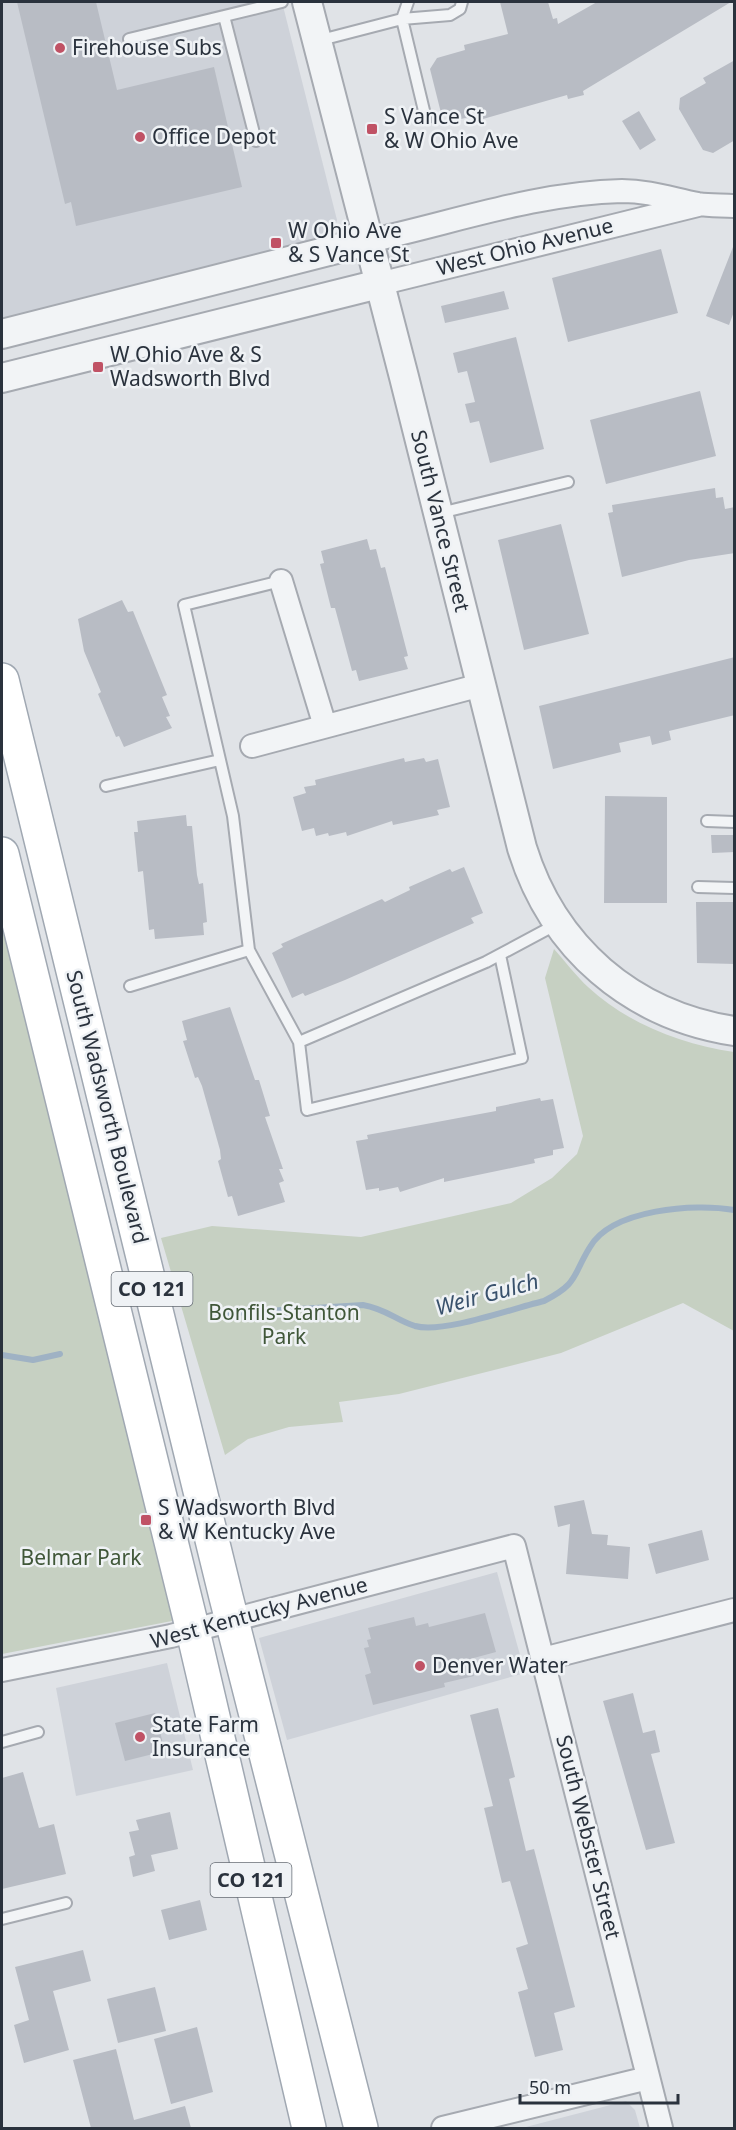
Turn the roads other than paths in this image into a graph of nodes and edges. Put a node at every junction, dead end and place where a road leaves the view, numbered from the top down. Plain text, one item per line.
1 (408, 2) edge
2 (462, 2) edge
3 (304, 3) edge
4 (224, 16) junction
5 (402, 19) junction
6 (129, 39) dead end
7 (317, 41) junction
8 (426, 119) dead end
9 (256, 141) dead end
10 (699, 204) junction
11 (735, 206) edge
12 (368, 241) junction
13 (379, 284) junction
14 (2, 334) edge
15 (2, 378) edge
16 (568, 482) dead end
17 (438, 514) junction
18 (281, 580) joint
19 (2, 680) edge
20 (481, 685) junction
21 (325, 726) junction
22 (252, 746) dead end
23 (220, 760) junction
24 (106, 786) dead end
25 (707, 821) dead end
26 (735, 822) edge
27 (2, 854) edge
28 (698, 888) dead end
29 (735, 888) edge
30 (558, 924) junction
31 (249, 950) junction
32 (500, 955) junction
33 (130, 986) dead end
34 (735, 1031) edge
35 (299, 1042) junction
36 (514, 1546) joint
37 (735, 1611) edge
38 (232, 1620) junction
39 (193, 1631) junction
40 (543, 1659) junction
41 (2, 1670) edge
42 (38, 1732) dead end
43 (2, 1742) edge
44 (66, 1903) dead end
45 (2, 1919) edge
46 (648, 2078) junction
47 (309, 2128) edge
48 (360, 2128) edge
49 (443, 2128) edge
50 (661, 2128) edge

1 - 5 lane
2 - 5 lane
3 - 4 lane
3 - 7 street, South Vance Street
4 - 6 lane
4 - 9 lane
5 - 7 lane
5 - 8 lane
7 - 12 street, South Vance Street
10 - 11 street, West Ohio Avenue
10 - 12 street, West Ohio Avenue
10 - 13 street, West Ohio Avenue
12 - 13 street, South Vance Street
12 - 14 street, West Ohio Avenue
13 - 15 street, West Ohio Avenue
13 - 17 street, South Vance Street
16 - 17 lane
17 - 20 street, South Vance Street
18 - 21 street
18 - 23 lane
19 - 38 main road, South Wadsworth Boulevard / CO 121
20 - 21 street
20 - 30 street, South Vance Street
21 - 22 street
23 - 24 lane
23 - 31 lane
25 - 26 lane
27 - 39 main road, South Wadsworth Boulevard / CO 121
28 - 29 lane
30 - 32 lane
30 - 34 street, South Vance Street
31 - 33 lane
31 - 35 lane
32 - 35 lane
32 - 35 lane
36 - 38 street, West Kentucky Avenue
36 - 40 street, South Webster Street
37 - 40 street
38 - 39 street, West Kentucky Avenue
38 - 48 main road, South Wadsworth Boulevard / CO 121
39 - 41 street, West Kentucky Avenue
39 - 47 main road, South Wadsworth Boulevard / CO 121
40 - 46 street, South Webster Street
42 - 43 lane
44 - 45 lane
46 - 49 street
46 - 50 street, South Webster Street

